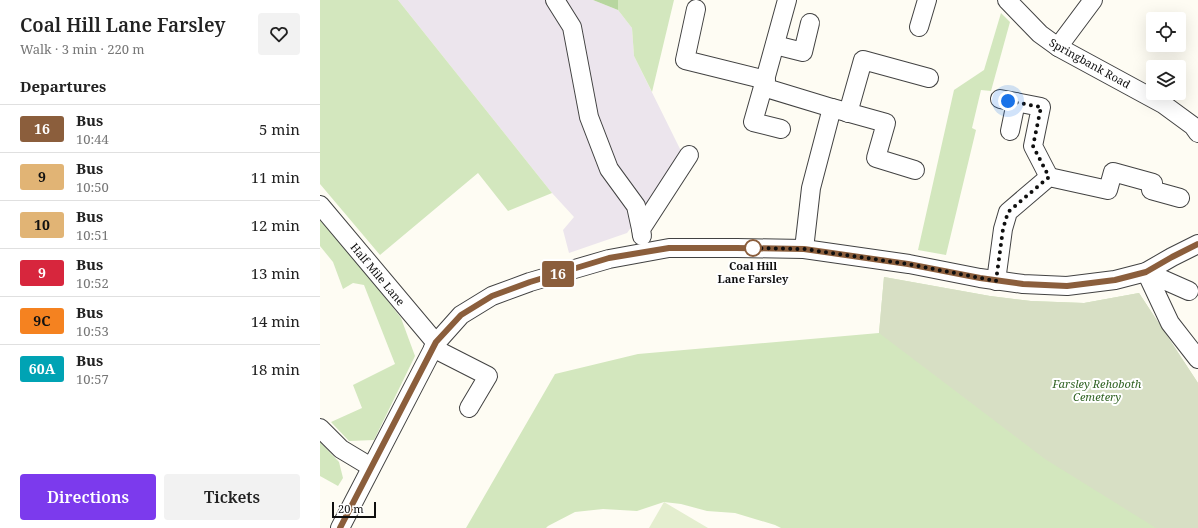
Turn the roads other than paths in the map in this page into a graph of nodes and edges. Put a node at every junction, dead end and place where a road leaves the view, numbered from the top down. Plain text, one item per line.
1 (555, 0) edge
2 (787, 0) edge
3 (927, 0) edge
4 (1007, 0) edge
5 (1093, 0) edge
6 (696, 9) dead end
7 (810, 24) dead end
8 (919, 27) dead end
9 (775, 45) junction
10 (1058, 47) junction
11 (929, 78) dead end
12 (765, 84) junction
13 (840, 110) junction
14 (1196, 126) edge
15 (781, 129) dead end
16 (1010, 131) dead end
17 (689, 155) dead end
18 (915, 170) dead end
19 (1049, 177) junction
20 (1180, 198) dead end
21 (320, 205) edge
22 (641, 229) junction
23 (1198, 244) edge
24 (804, 249) junction
25 (645, 252) junction
26 (1146, 272) junction
27 (996, 281) junction
28 (1189, 291) dead end
29 (435, 345) junction
30 (1198, 359) edge
31 (469, 408) dead end
32 (320, 428) edge
33 (371, 467) junction
34 (340, 528) edge

1 - 22 street
2 - 9 street
3 - 8 street
4 - 10 street, Springbank Road
5 - 10 street
6 - 12 street
7 - 9 street
9 - 12 street
10 - 14 street, Springbank Road
11 - 13 street
12 - 13 street
12 - 15 street
13 - 18 street
13 - 24 street
16 - 19 street
17 - 22 street
19 - 20 street
19 - 27 street
21 - 29 street, Half Mile Lane
22 - 25 street
23 - 26 street
24 - 25 street
24 - 27 street
25 - 29 street
26 - 27 street
26 - 28 street
26 - 30 street
29 - 31 street
29 - 33 street
32 - 33 street
33 - 34 street

